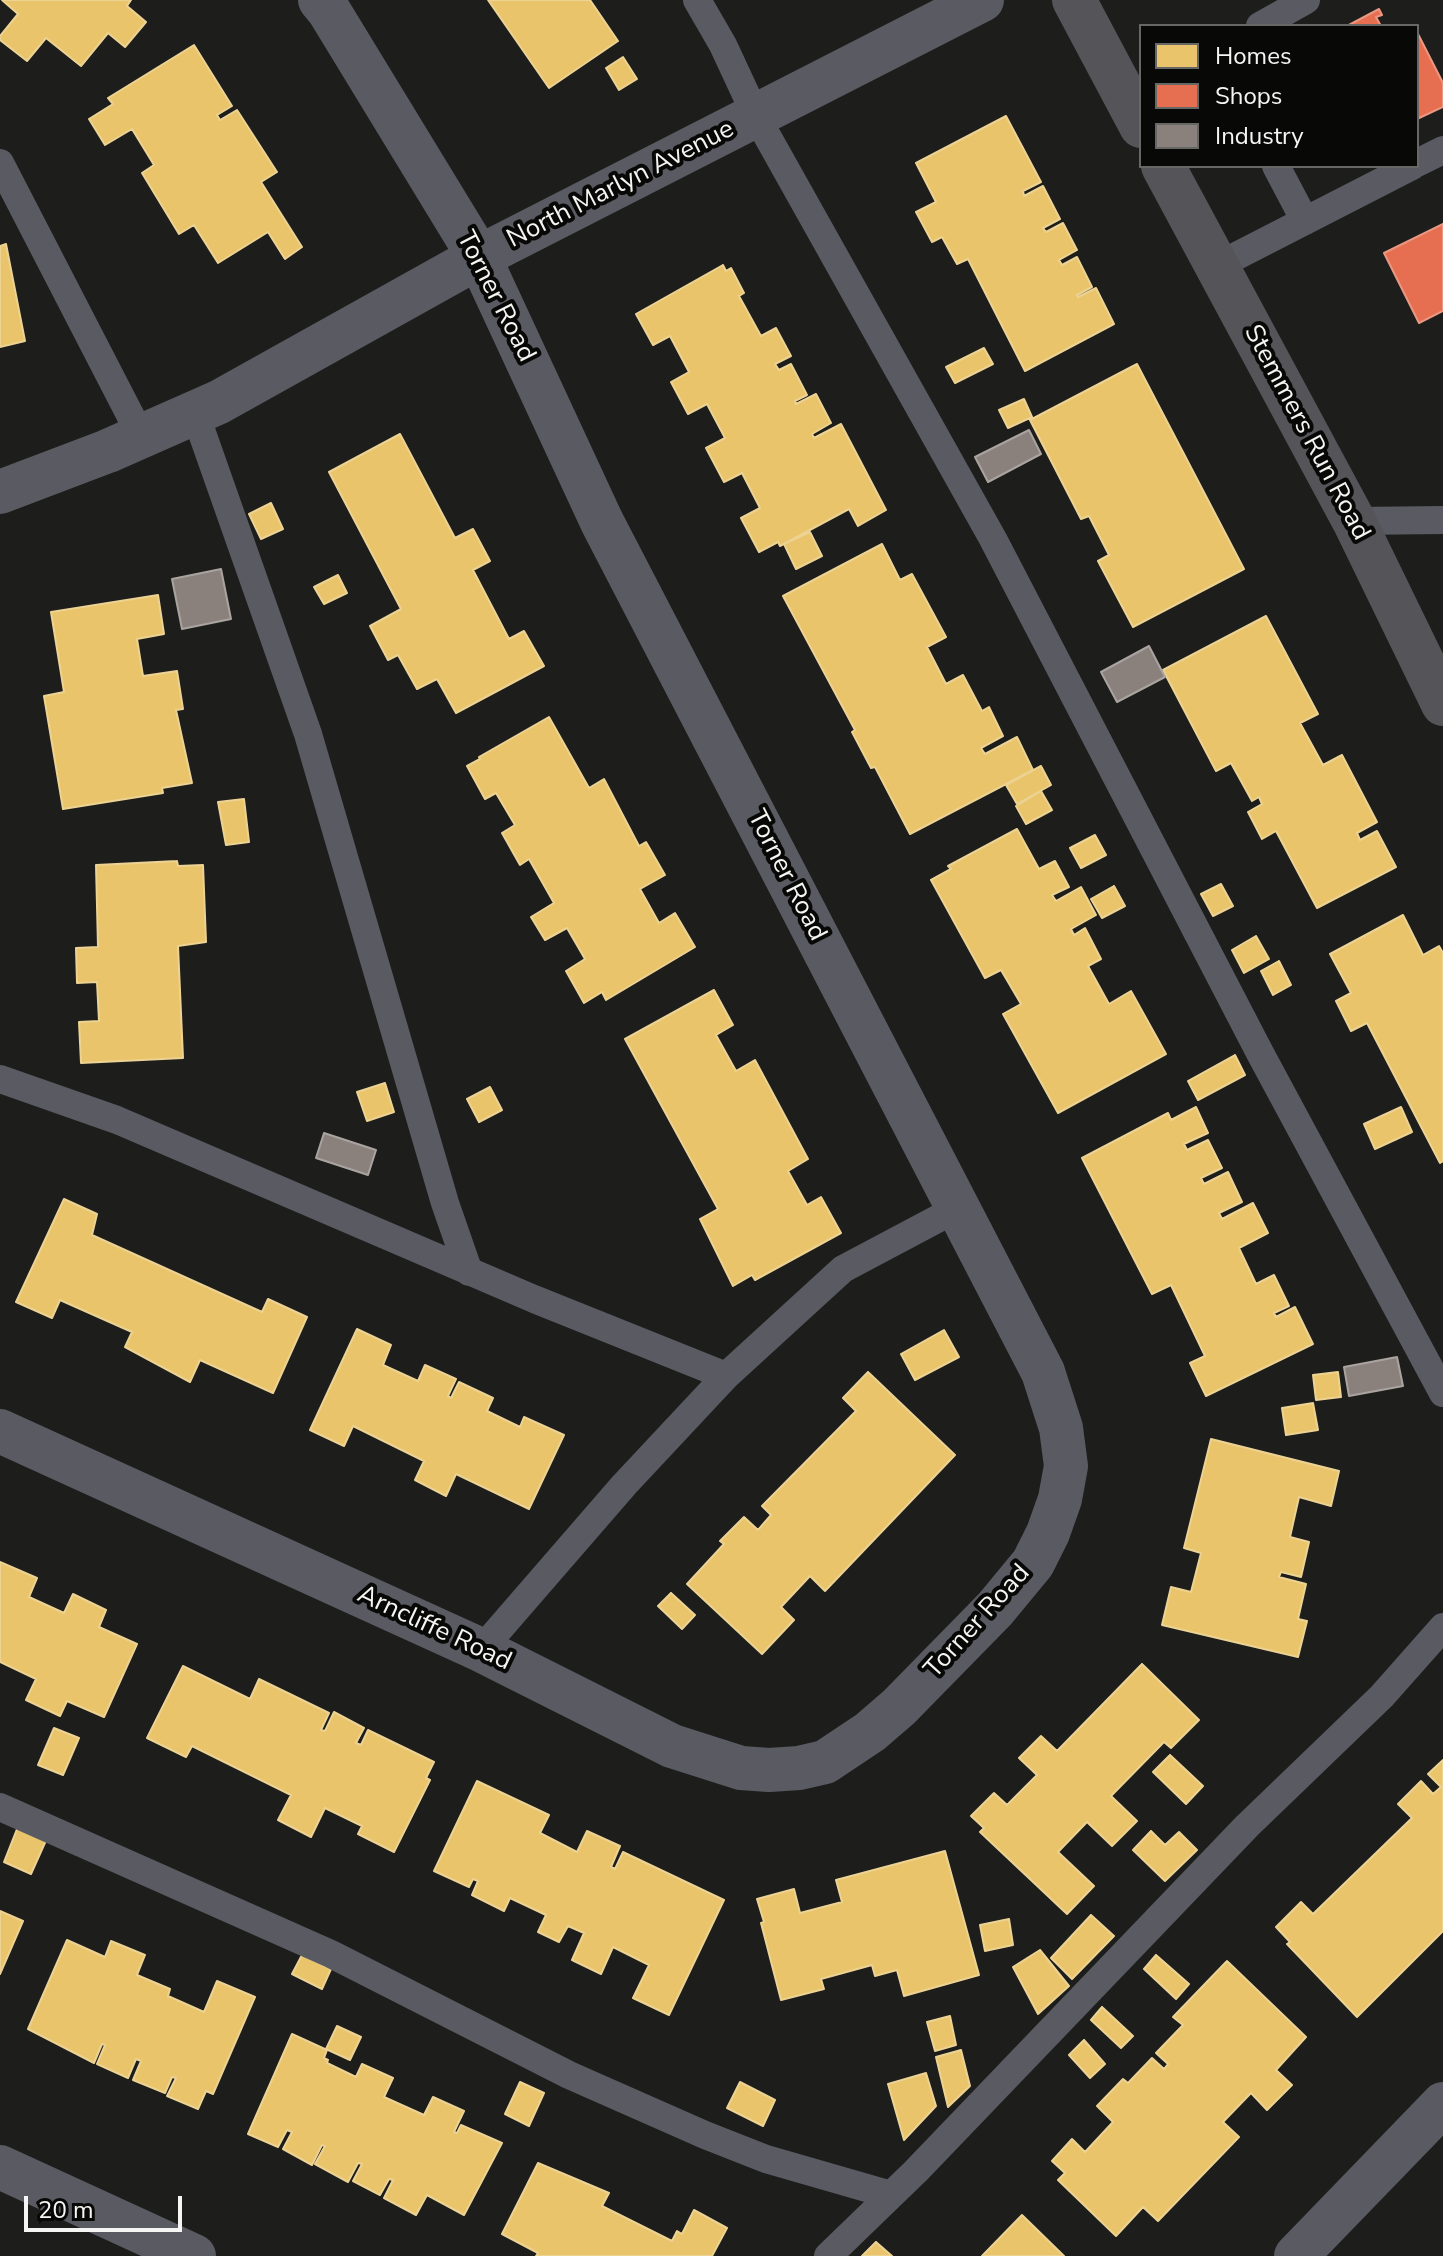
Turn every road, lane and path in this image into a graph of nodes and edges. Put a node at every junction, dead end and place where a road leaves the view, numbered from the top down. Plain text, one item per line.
1 (320, 0) edge
2 (697, 0) edge
3 (982, 0) edge
4 (1074, 0) edge
5 (1306, 0) edge
6 (1264, 24) edge
7 (756, 116) junction
8 (1139, 122) edge
9 (1443, 150) edge
10 (1419, 162) edge
11 (0, 163) edge
12 (1164, 168) edge
13 (1277, 168) edge
14 (1403, 168) edge
15 (1368, 176) edge
16 (1305, 221) junction
17 (479, 257) junction
18 (1217, 266) junction
19 (195, 413) junction
20 (141, 436) junction
21 (0, 492) edge
22 (1443, 520) edge
23 (1354, 521) junction
24 (1443, 704) edge
25 (0, 1079) edge
26 (958, 1208) junction
27 (469, 1272) junction
28 (726, 1376) junction
29 (1443, 1393) edge
30 (0, 1431) edge
31 (1443, 1627) edge
32 (481, 1650) junction
33 (870, 1732) joint
34 (0, 1807) edge
35 (1443, 2104) edge
36 (0, 2167) edge
37 (891, 2195) junction
38 (194, 2256) edge
39 (828, 2256) edge
40 (1296, 2256) edge

1 - 17 street, Torner Road
2 - 7 lane
3 - 7 street, North Marlyn Avenue
4 - 8 main road
5 - 6 lane
7 - 17 street, North Marlyn Avenue
7 - 29 lane
9 - 10 lane
11 - 20 lane
12 - 18 main road, Stemmers Run Road
13 - 16 lane
14 - 15 lane
15 - 16 lane
16 - 18 lane
17 - 19 street, North Marlyn Avenue
17 - 26 street, Torner Road
18 - 23 main road, Stemmers Run Road
19 - 20 street, North Marlyn Avenue
19 - 27 lane
20 - 21 street, North Marlyn Avenue
22 - 23 lane
23 - 24 main road, Stemmers Run Road
25 - 27 lane
26 - 28 lane
26 - 33 street, Torner Road
27 - 28 lane
28 - 32 lane
30 - 32 street, Arncliffe Road
31 - 37 lane
32 - 33 street, Arncliffe Road
34 - 37 lane
35 - 40 street
36 - 38 street
37 - 39 lane

